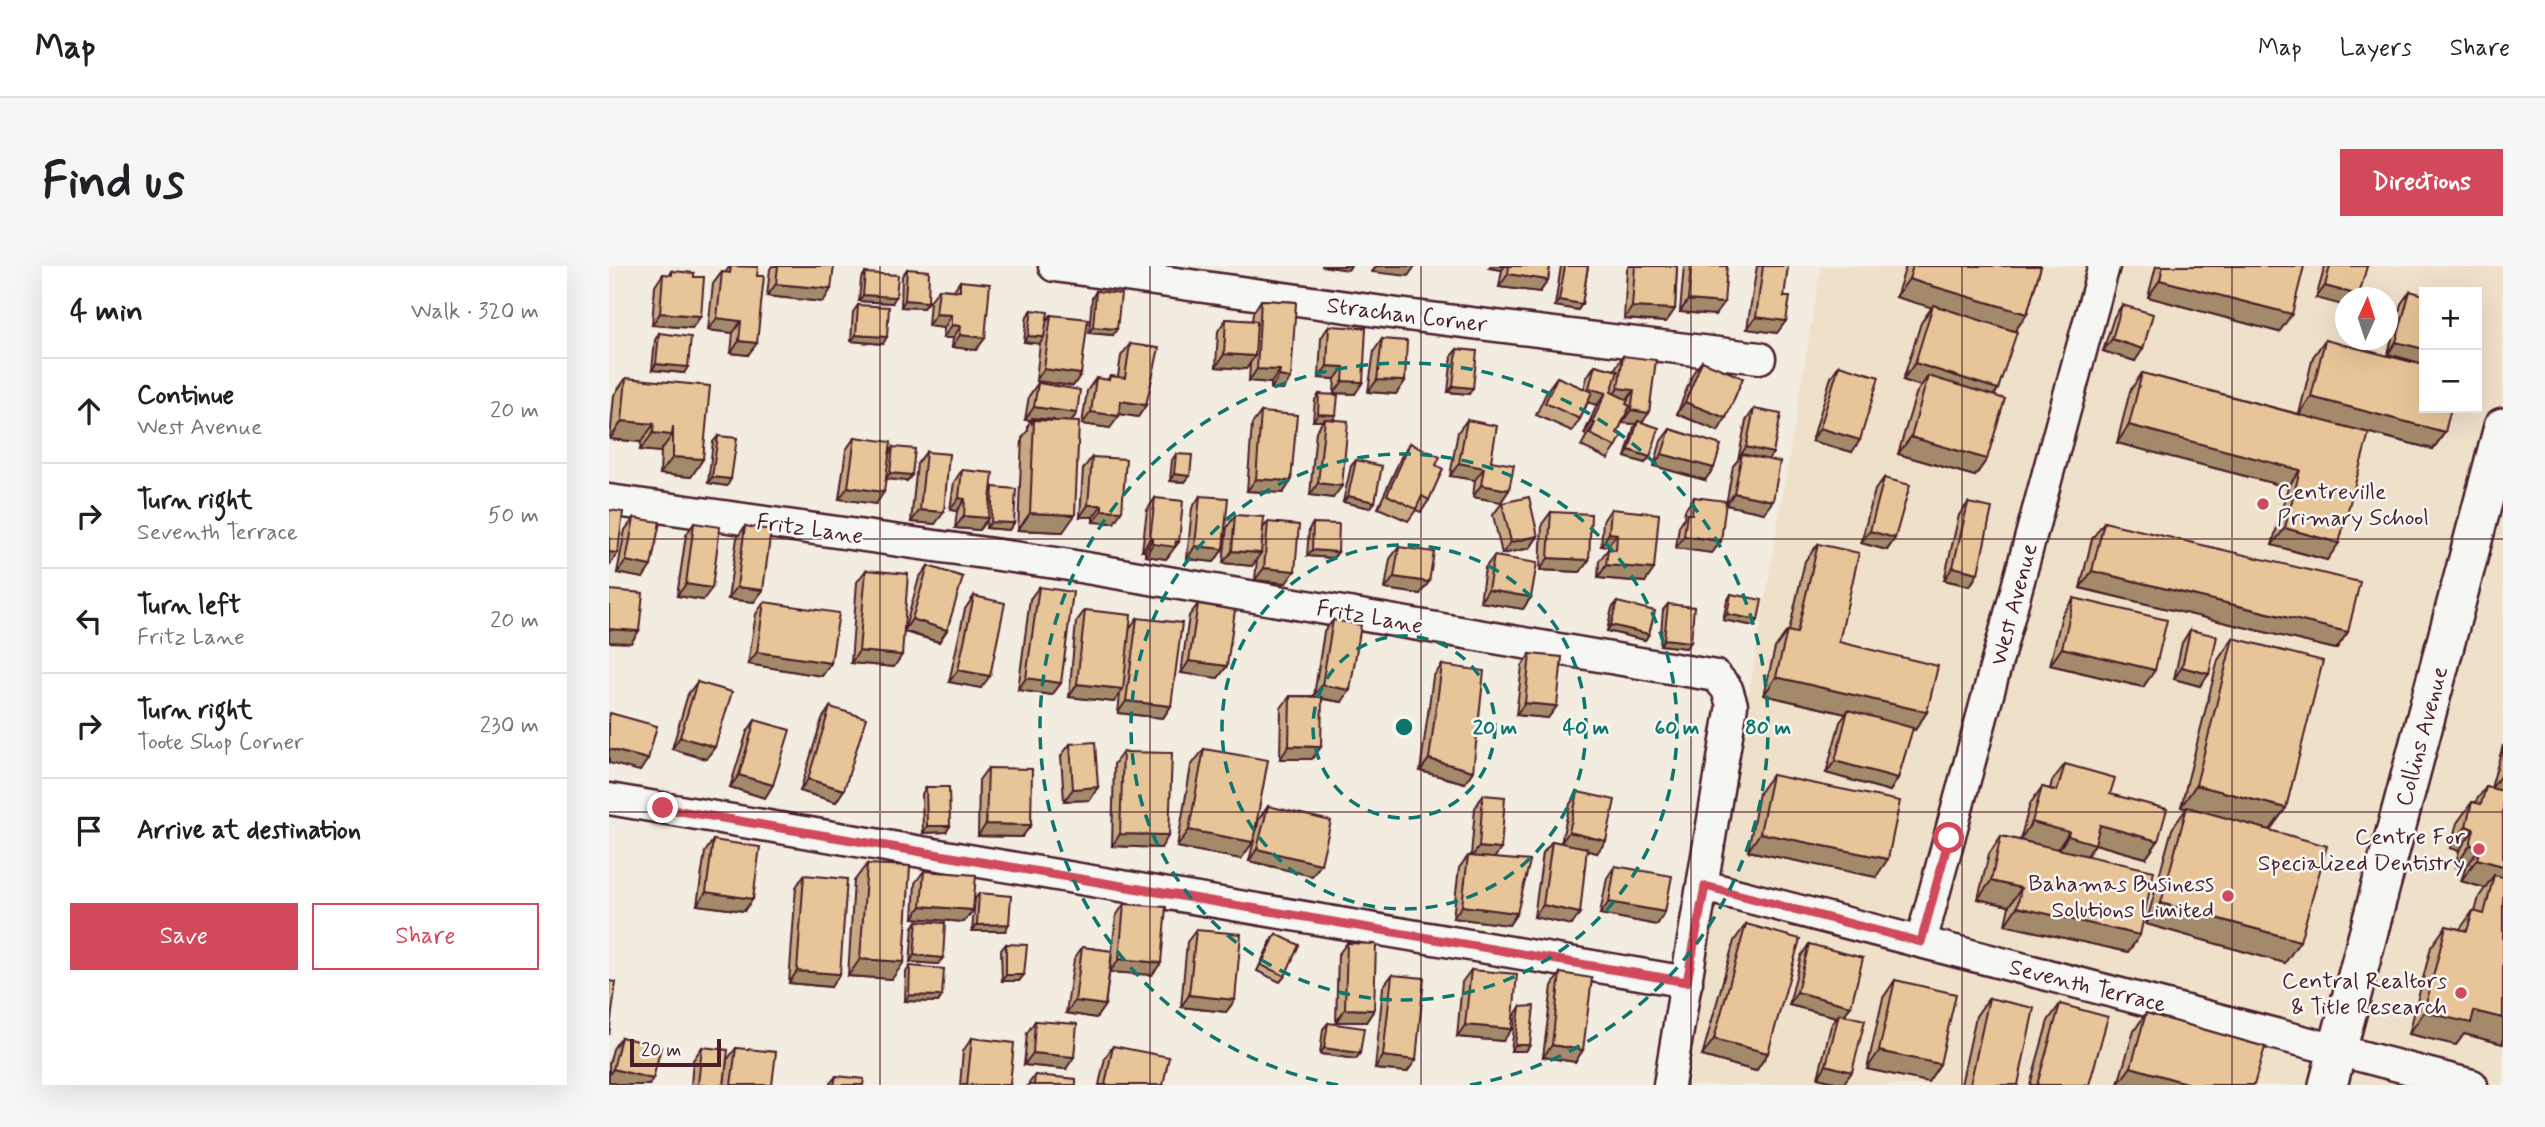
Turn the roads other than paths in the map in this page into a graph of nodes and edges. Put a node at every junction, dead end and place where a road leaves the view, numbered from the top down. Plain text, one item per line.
1 (1054, 266) edge
2 (2104, 266) edge
3 (1760, 358) dead end
4 (2503, 427) edge
5 (609, 500) edge
6 (609, 799) edge
7 (1705, 886) junction
8 (1921, 942) junction
9 (1687, 982) junction
10 (2338, 1049) junction
11 (1669, 1085) edge
12 (2328, 1085) edge
13 (2472, 1085) edge

1 - 3 street, Strachan Corner
2 - 8 street, West Avenue
4 - 10 street, Collins Avenue
5 - 7 street, Fritz Lane
6 - 9 street
7 - 8 street, Seventh Terrace
7 - 9 street, Fritz Lane
8 - 10 street, Seventh Terrace
9 - 11 street, Fritz Lane
10 - 12 street, Collins Avenue
10 - 13 street, Seventh Terrace

